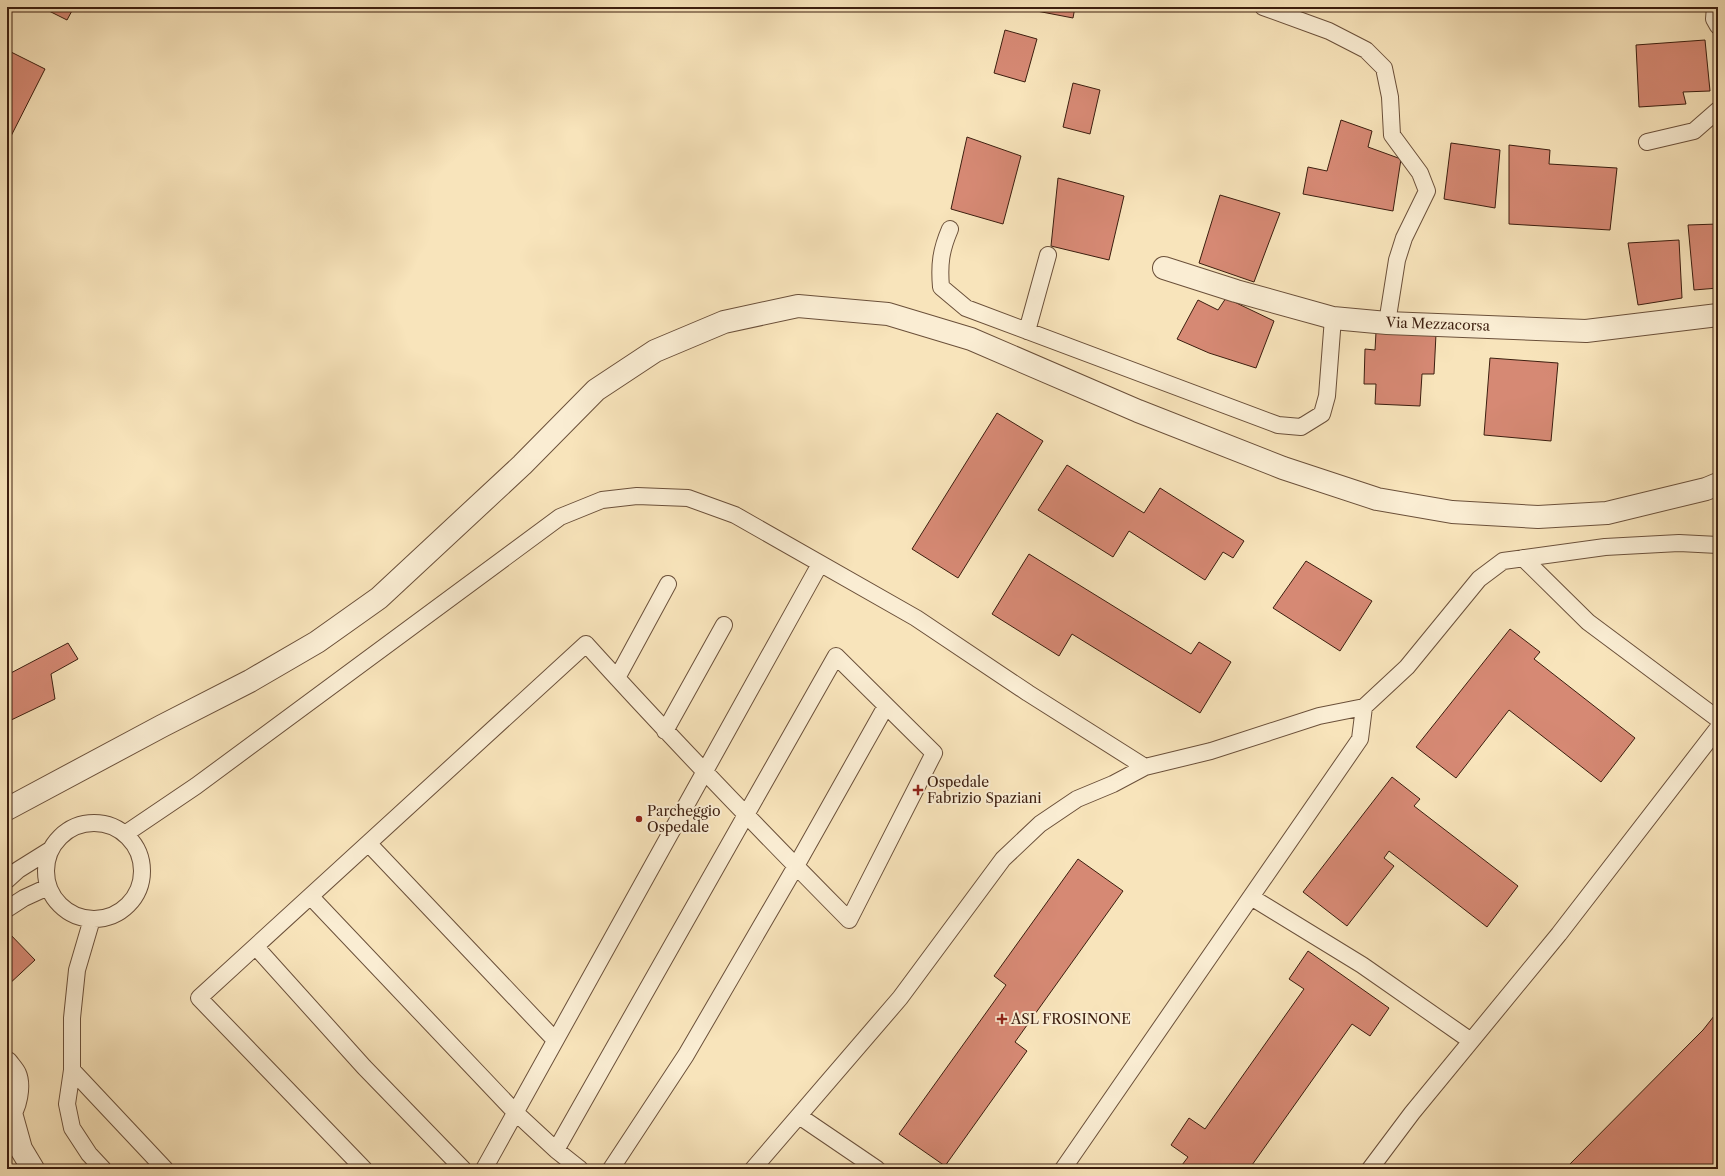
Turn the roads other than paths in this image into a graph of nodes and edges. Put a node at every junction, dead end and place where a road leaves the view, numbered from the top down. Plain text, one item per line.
1 (1263, 7) edge
2 (1715, 7) edge
3 (1718, 26) edge
4 (1718, 110) edge
5 (1647, 142) dead end
6 (950, 229) dead end
7 (1048, 255) dead end
8 (1164, 268) dead end
9 (1718, 315) edge
10 (1333, 318) junction
11 (1387, 323) junction
12 (1027, 332) junction
13 (1718, 484) edge
14 (1718, 545) edge
15 (1523, 558) junction
16 (820, 564) junction
17 (668, 584) dead end
18 (724, 625) dead end
19 (617, 678) junction
20 (886, 706) junction
21 (1364, 707) junction
22 (1718, 719) edge
23 (1718, 728) edge
24 (665, 731) junction
25 (1145, 767) junction
26 (704, 772) junction
27 (7, 809) edge
28 (747, 816) junction
29 (125, 834) junction
30 (369, 844) junction
31 (50, 850) junction
32 (796, 866) junction
33 (7, 880) edge
34 (48, 887) junction
35 (311, 897) junction
36 (1251, 897) junction
37 (7, 909) edge
38 (92, 919) junction
39 (256, 947) junction
40 (555, 1040) junction
41 (1471, 1041) junction
42 (7, 1063) edge
43 (72, 1070) junction
44 (515, 1112) junction
45 (9, 1115) edge
46 (799, 1116) junction
47 (556, 1150) junction
48 (33, 1169) edge
49 (103, 1169) edge
50 (165, 1169) edge
51 (364, 1169) edge
52 (464, 1169) edge
53 (484, 1169) edge
54 (580, 1169) edge
55 (611, 1169) edge
56 (753, 1169) edge
57 (877, 1169) edge
58 (1063, 1169) edge
59 (1370, 1169) edge

1 - 11 lane
2 - 3 lane
4 - 5 lane
6 - 12 lane
7 - 12 lane
8 - 10 street, Via Mezzacorsa
9 - 11 street, Via Mezzacorsa
10 - 11 street, Via Mezzacorsa
10 - 12 lane
13 - 27 street
14 - 15 lane
15 - 21 lane
15 - 22 lane
16 - 25 lane
16 - 26 lane
16 - 29 lane
17 - 19 lane
18 - 24 lane
19 - 24 lane
19 - 30 lane
20 - 28 lane
20 - 32 lane
20 - 32 lane
21 - 25 lane
21 - 36 lane
23 - 41 lane
24 - 26 lane
25 - 46 lane
26 - 28 lane
26 - 40 lane
28 - 32 lane
28 - 47 lane
29 - 31 lane
29 - 38 lane
30 - 35 lane
30 - 40 lane
31 - 33 lane
31 - 34 lane
32 - 55 lane
34 - 37 lane
34 - 38 lane
35 - 39 lane
35 - 44 lane
36 - 41 lane
36 - 58 lane
38 - 43 lane
39 - 51 lane
39 - 52 lane
40 - 44 lane
41 - 59 lane
42 - 45 street
43 - 49 lane
43 - 50 lane
44 - 47 lane
44 - 53 lane
45 - 48 street
46 - 56 lane
46 - 57 lane
47 - 54 lane

